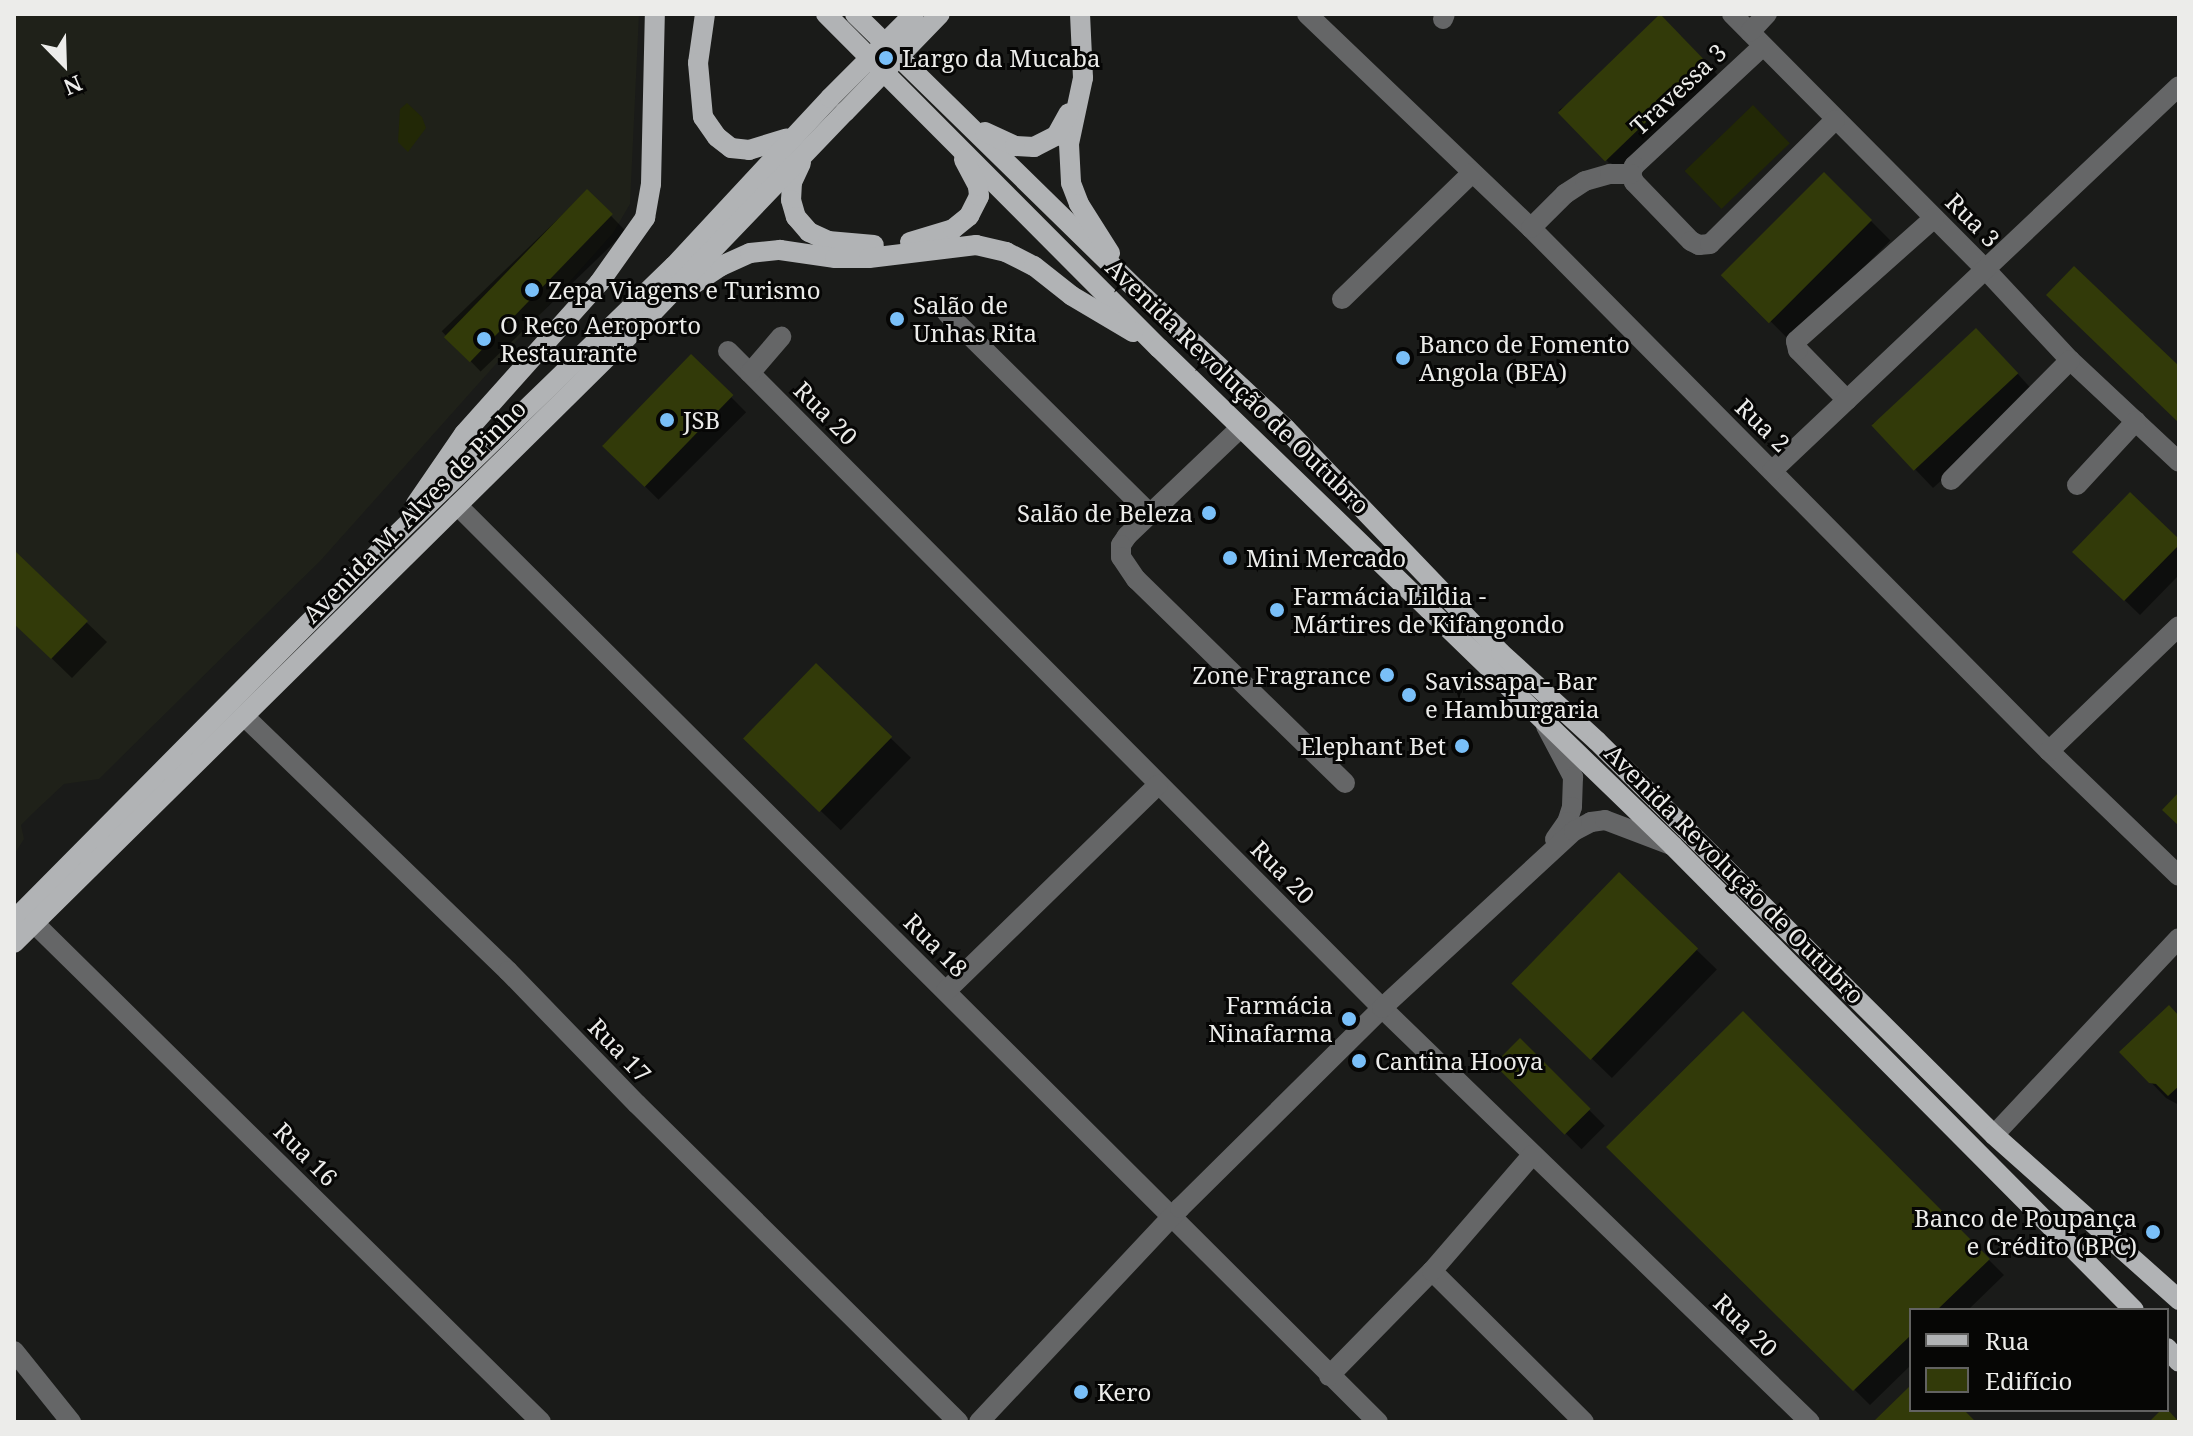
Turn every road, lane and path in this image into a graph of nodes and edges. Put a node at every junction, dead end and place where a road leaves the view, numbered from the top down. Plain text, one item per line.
1 (655, 14) edge
2 (705, 14) edge
3 (826, 14) edge
4 (855, 14) edge
5 (914, 14) edge
6 (940, 14) edge
7 (1073, 14) edge
8 (1080, 14) edge
9 (1307, 14) edge
10 (1732, 14) edge
11 (1767, 14) edge
12 (1756, 39) junction
13 (2179, 86) edge
14 (838, 105) junction
15 (1835, 120) junction
16 (960, 131) junction
17 (801, 143) junction
18 (1472, 173) junction
19 (1631, 174) junction
20 (1934, 218) junction
21 (1531, 228) junction
22 (1986, 270) junction
23 (1136, 289) junction
24 (1342, 299) dead end
25 (652, 313) junction
26 (947, 313) dead end
27 (781, 337) dead end
28 (1159, 348) junction
29 (728, 351) dead end
30 (2070, 360) junction
31 (750, 373) junction
32 (1847, 400) junction
33 (2136, 421) junction
34 (1235, 433) dead end
35 (2179, 462) edge
36 (1772, 471) junction
37 (1951, 480) dead end
38 (2077, 485) dead end
39 (457, 505) junction
40 (1150, 514) junction
41 (389, 542) junction
42 (2179, 626) edge
43 (244, 716) junction
44 (1544, 723) junction
45 (2049, 751) junction
46 (1345, 783) dead end
47 (1158, 785) junction
48 (1673, 846) junction
49 (1534, 864) junction
50 (2179, 876) edge
51 (24, 921) edge
52 (2179, 938) edge
53 (14, 943) edge
54 (946, 991) junction
55 (1382, 1008) junction
56 (1994, 1135) junction
57 (1532, 1155) junction
58 (1171, 1218) junction
59 (1432, 1271) junction
60 (2151, 1278) junction
61 (2179, 1300) edge
62 (2133, 1307) edge
63 (2179, 1308) edge
64 (14, 1351) edge
65 (1329, 1376) junction
66 (71, 1422) edge
67 (541, 1422) edge
68 (958, 1422) edge
69 (979, 1422) edge
70 (1378, 1422) edge
71 (1584, 1422) edge
72 (1810, 1422) edge

1 - 41 main road
2 - 17 main road
3 - 16 main road, Avenida Revolução de Outubro
4 - 16 main road, Avenida Revolução de Outubro
5 - 14 main road, bridge
6 - 14 main road, bridge
7 - 16 main road
8 - 23 main road
9 - 18 street, Rua 2
10 - 12 street, Rua 3
11 - 12 street, Travessa 3
12 - 15 street, Rua 3
12 - 19 street, Travessa 3
13 - 22 street
14 - 17 main road, Avenida M. Alves de Pinho
15 - 19 street, Travessa 3
15 - 20 street, Rua 3
16 - 17 main road
16 - 23 main road, Avenida Revolução de Outubro
16 - 28 main road, Avenida Revolução de Outubro
17 - 25 main road, Avenida M. Alves de Pinho
17 - 41 main road, Avenida M. Alves de Pinho
18 - 21 street, Rua 2
18 - 24 street
19 - 21 street
20 - 22 street, Rua 3
20 - 32 street
21 - 36 street, Rua 2
22 - 30 street, Rua 3
22 - 32 street
23 - 56 main road, Avenida Revolução de Outubro
25 - 28 main road
25 - 39 main road, Avenida M. Alves de Pinho
26 - 40 street
27 - 31 street
28 - 44 main road, Avenida Revolução de Outubro
29 - 31 street, Rua 20
30 - 33 street, Rua 3
30 - 37 street
31 - 47 street, Rua 20
32 - 36 street
33 - 35 street, Rua 3
33 - 38 street
34 - 40 street
36 - 45 street, Rua 2
39 - 43 main road, Avenida M. Alves de Pinho
39 - 54 street, Rua 18
40 - 46 street
41 - 51 main road, Avenida M. Alves de Pinho
42 - 45 street
43 - 51 main road, Avenida M. Alves de Pinho
43 - 68 street, Rua 17
44 - 48 main road, Avenida Revolução de Outubro
44 - 49 street
45 - 50 street, Rua 2
47 - 54 street
47 - 55 street, Rua 20
48 - 49 street
48 - 62 main road, Avenida Revolução de Outubro
49 - 55 street
51 - 53 main road, Avenida M. Alves de Pinho
51 - 67 street, Rua 16
52 - 56 street
54 - 58 street, Rua 18
55 - 57 street, Rua 20
55 - 58 street
56 - 60 main road, Avenida Revolução de Outubro
57 - 59 street
57 - 72 street, Rua 20
58 - 65 street, Rua 18
58 - 69 street
59 - 65 street
59 - 71 street
60 - 61 main road, Avenida Revolução de Outubro
60 - 63 main road, Avenida Revolução de Outubro
64 - 66 street
65 - 70 street, Rua 18

